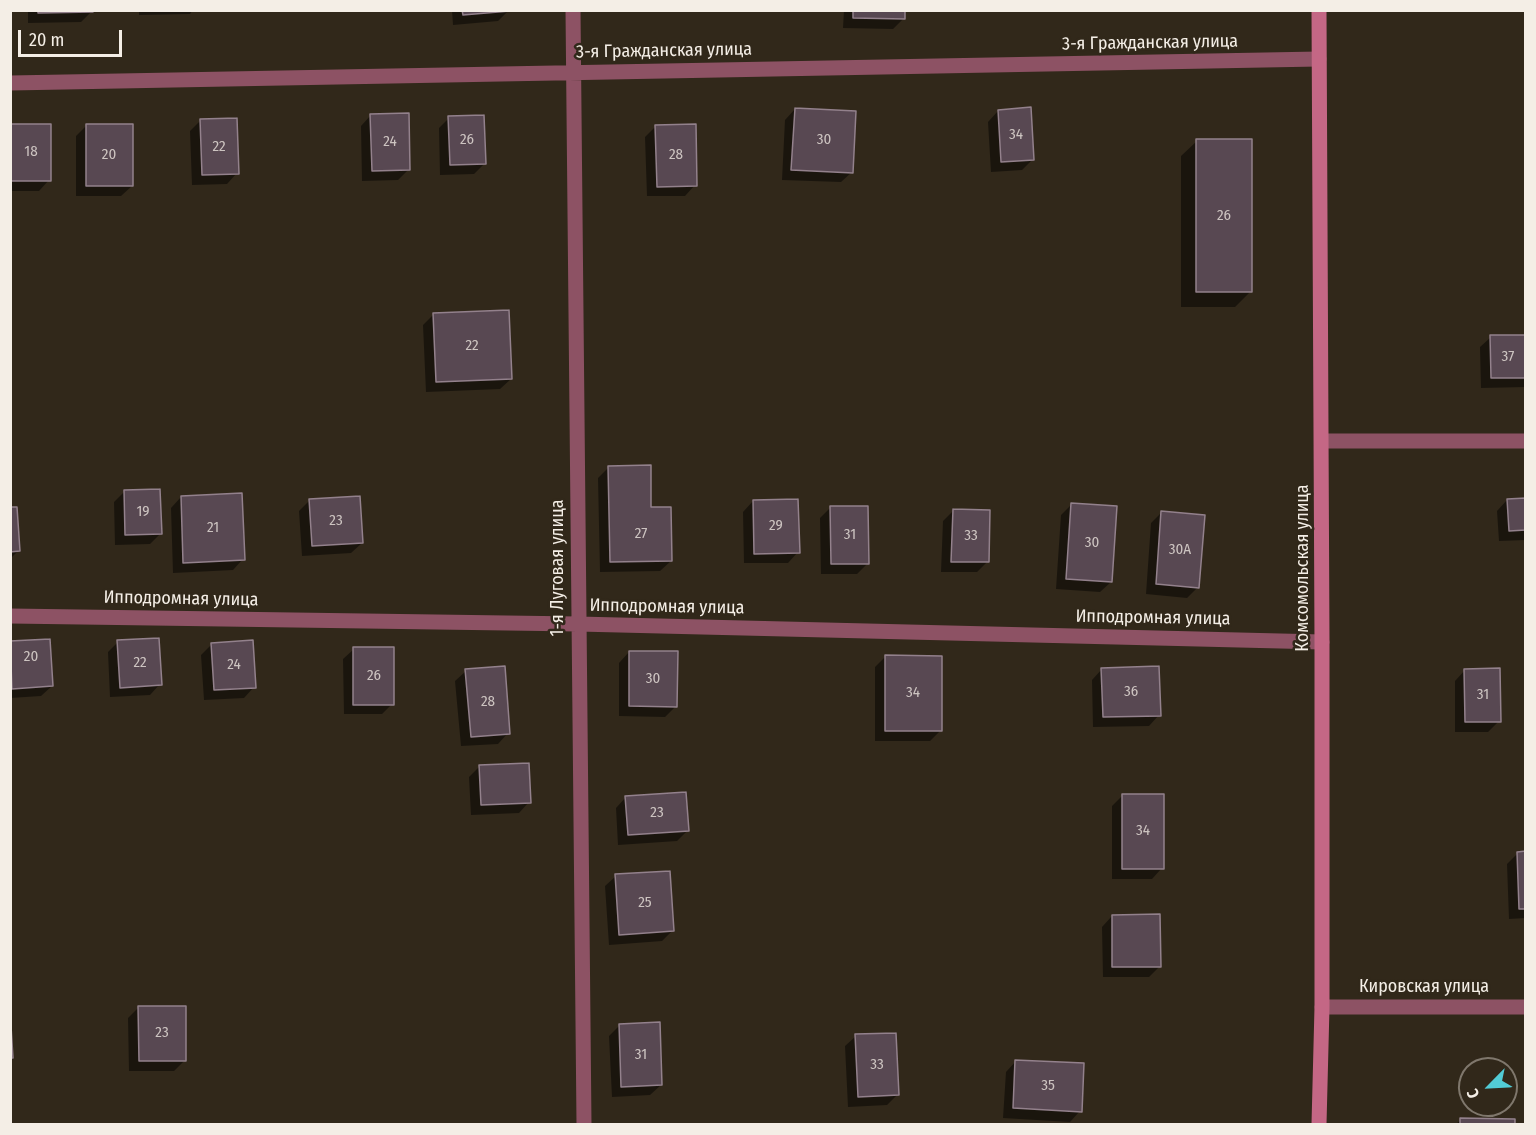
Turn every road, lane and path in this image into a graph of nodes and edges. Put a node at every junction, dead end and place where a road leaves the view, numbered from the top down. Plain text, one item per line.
1 (573, 10) edge
2 (1319, 10) edge
3 (1319, 59) junction
4 (574, 73) junction
5 (10, 83) edge
6 (1322, 441) junction
7 (1526, 441) edge
8 (10, 616) edge
9 (578, 624) junction
10 (1322, 642) junction
11 (1526, 1006) edge
12 (1322, 1007) junction
13 (584, 1125) edge
14 (1319, 1125) edge

1 - 4 street, 1-я Луговая улица
2 - 3 main road, Комсомольская улица
3 - 4 street, 3-я Гражданская улица
3 - 6 main road, Комсомольская улица
4 - 5 street, 3-я Гражданская улица
4 - 9 street, 1-я Луговая улица
6 - 7 street
6 - 10 main road, Комсомольская улица
8 - 9 street, Ипподромная улица
9 - 10 street, Ипподромная улица
9 - 13 street, 1-я Луговая улица
10 - 12 main road, Комсомольская улица
11 - 12 street, Кировская улица
12 - 14 main road, Комсомольская улица

